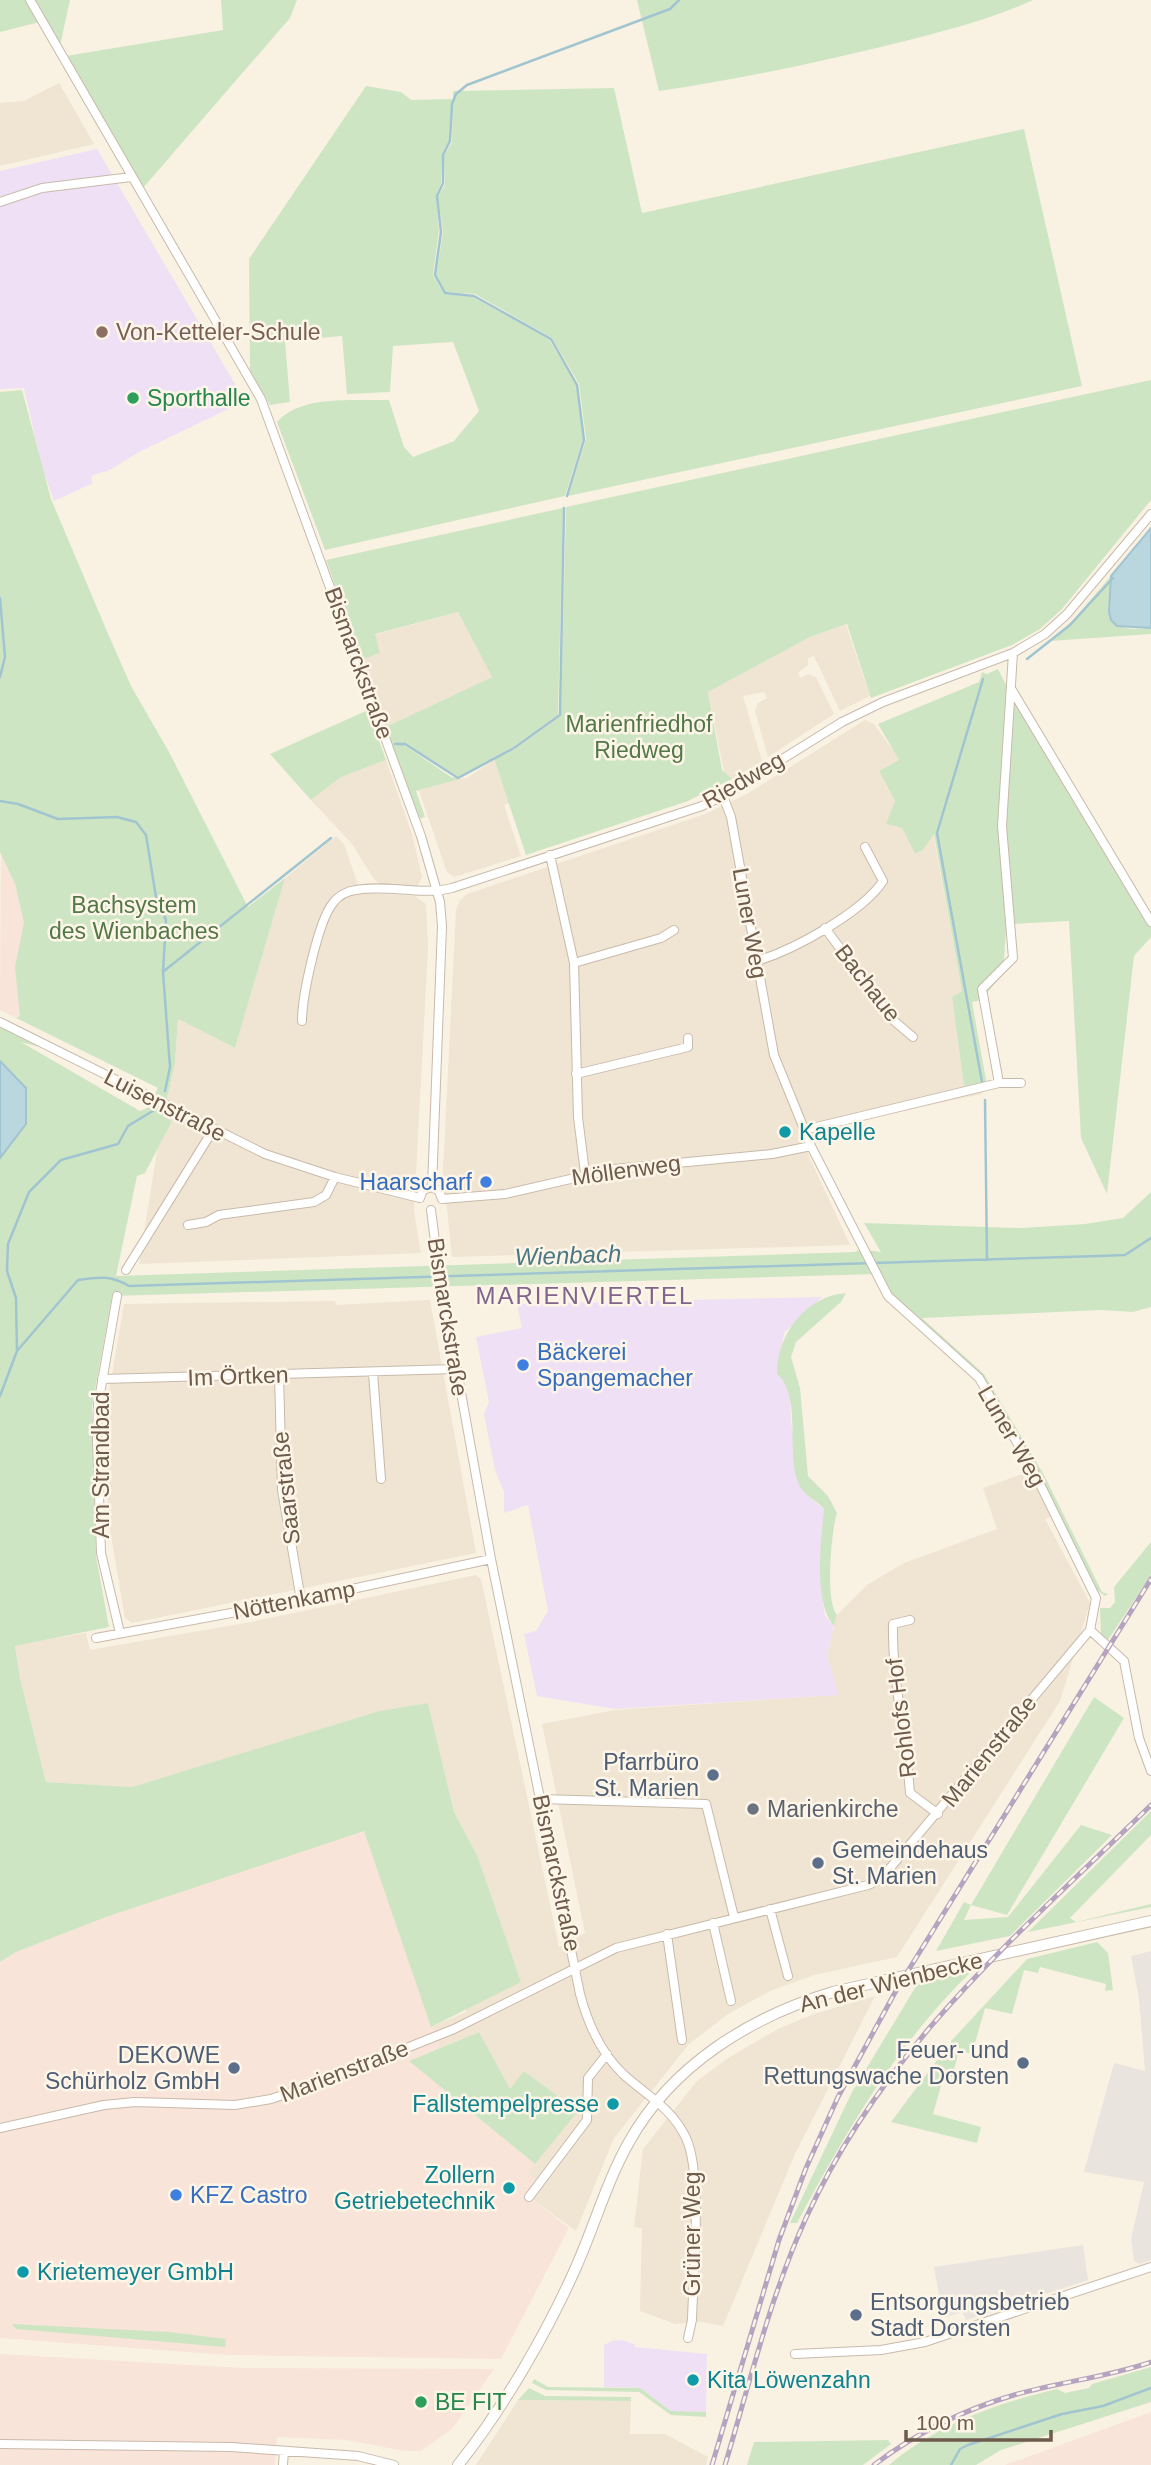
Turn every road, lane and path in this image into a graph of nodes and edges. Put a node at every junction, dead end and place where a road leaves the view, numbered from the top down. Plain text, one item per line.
1 (30, 0) edge
2 (131, 177) junction
3 (0, 202) edge
4 (1151, 514) edge
5 (1013, 653) junction
6 (998, 659) junction
7 (1010, 674) junction
8 (1012, 690) junction
9 (723, 796) junction
10 (865, 847) dead end
11 (550, 855) junction
12 (437, 891) junction
13 (1151, 922) edge
14 (825, 928) junction
15 (674, 930) dead end
16 (757, 961) junction
17 (574, 963) junction
18 (302, 1021) dead end
19 (0, 1022) edge
20 (913, 1037) dead end
21 (688, 1038) dead end
22 (576, 1074) junction
23 (999, 1083) junction
24 (1021, 1083) dead end
25 (213, 1130) junction
26 (804, 1130) junction
27 (811, 1146) junction
28 (585, 1173) junction
29 (335, 1177) junction
30 (432, 1187) junction
31 (420, 1198) junction
32 (442, 1199) junction
33 (431, 1210) junction
34 (188, 1225) dead end
35 (126, 1270) dead end
36 (117, 1296) dead end
37 (456, 1369) junction
38 (373, 1373) junction
39 (278, 1374) junction
40 (102, 1379) junction
41 (381, 1479) dead end
42 (491, 1559) junction
43 (301, 1600) junction
44 (910, 1620) dead end
45 (1090, 1630) junction
46 (120, 1633) junction
47 (96, 1638) dead end
48 (1151, 1771) edge
49 (542, 1799) junction
50 (938, 1814) junction
51 (769, 1909) junction
52 (734, 1917) junction
53 (1151, 1921) edge
54 (713, 1923) junction
55 (667, 1934) junction
56 (577, 1969) junction
57 (788, 1976) dead end
58 (731, 2001) dead end
59 (682, 2040) dead end
60 (607, 2054) junction
61 (657, 2099) junction
62 (0, 2128) edge
63 (529, 2197) dead end
64 (1151, 2267) edge
65 (688, 2338) dead end
66 (795, 2354) dead end
67 (0, 2444) edge
68 (284, 2451) junction
69 (283, 2465) edge
70 (394, 2465) edge
71 (458, 2465) edge

1 - 2 street, Bismarckstraße
2 - 3 street
2 - 12 street, Bismarckstraße
4 - 5 street, Riedweg
5 - 6 street, Riedweg
5 - 7 street
6 - 7 street
6 - 9 street, Riedweg
7 - 8 street
8 - 13 street
8 - 23 street
9 - 11 street, Riedweg
9 - 16 street, Luner Weg
10 - 14 street
11 - 12 street, Riedweg
11 - 17 street
12 - 18 street, Riedweg
12 - 30 street, Bismarckstraße
14 - 16 street
14 - 20 street, Bachaue
15 - 17 street
16 - 26 street, Luner Weg
17 - 22 street
19 - 25 street, Luisenstraße
21 - 22 street
22 - 28 street
23 - 24 street
23 - 26 street
25 - 29 street, Luisenstraße
25 - 35 street
26 - 27 street, Luner Weg
27 - 28 street, Möllenweg
27 - 45 street, Luner Weg
28 - 32 street, Möllenweg
29 - 31 street, Luisenstraße
29 - 34 street
30 - 31 street
30 - 32 street
31 - 33 street
32 - 33 street
33 - 37 street, Bismarckstraße
36 - 40 street, Am Strandbad
37 - 38 street, Im Örtken
37 - 42 street, Bismarckstraße
38 - 39 street, Im Örtken
38 - 41 street
39 - 40 street, Im Örtken
39 - 43 street, Saarstraße
40 - 46 street, Am Strandbad
42 - 43 street, Nöttenkamp
42 - 49 street, Bismarckstraße
43 - 46 street, Nöttenkamp
44 - 50 street, Rohlofs Hof
45 - 48 street
45 - 50 street, Marienstraße
46 - 47 street, Nöttenkamp
49 - 52 street
49 - 56 street, Bismarckstraße
50 - 51 street, Marienstraße
51 - 52 street, Marienstraße
51 - 57 street
52 - 54 street, Marienstraße
53 - 61 street, An der Wienbecke
54 - 55 street, Marienstraße
54 - 58 street
55 - 56 street, Marienstraße
55 - 59 street
56 - 60 street, Bismarckstraße
56 - 62 street, Marienstraße
60 - 61 street, Bismarckstraße
60 - 63 street
61 - 65 street, Grüner Weg
61 - 71 street
64 - 66 street
67 - 68 street
68 - 69 street
68 - 70 street

